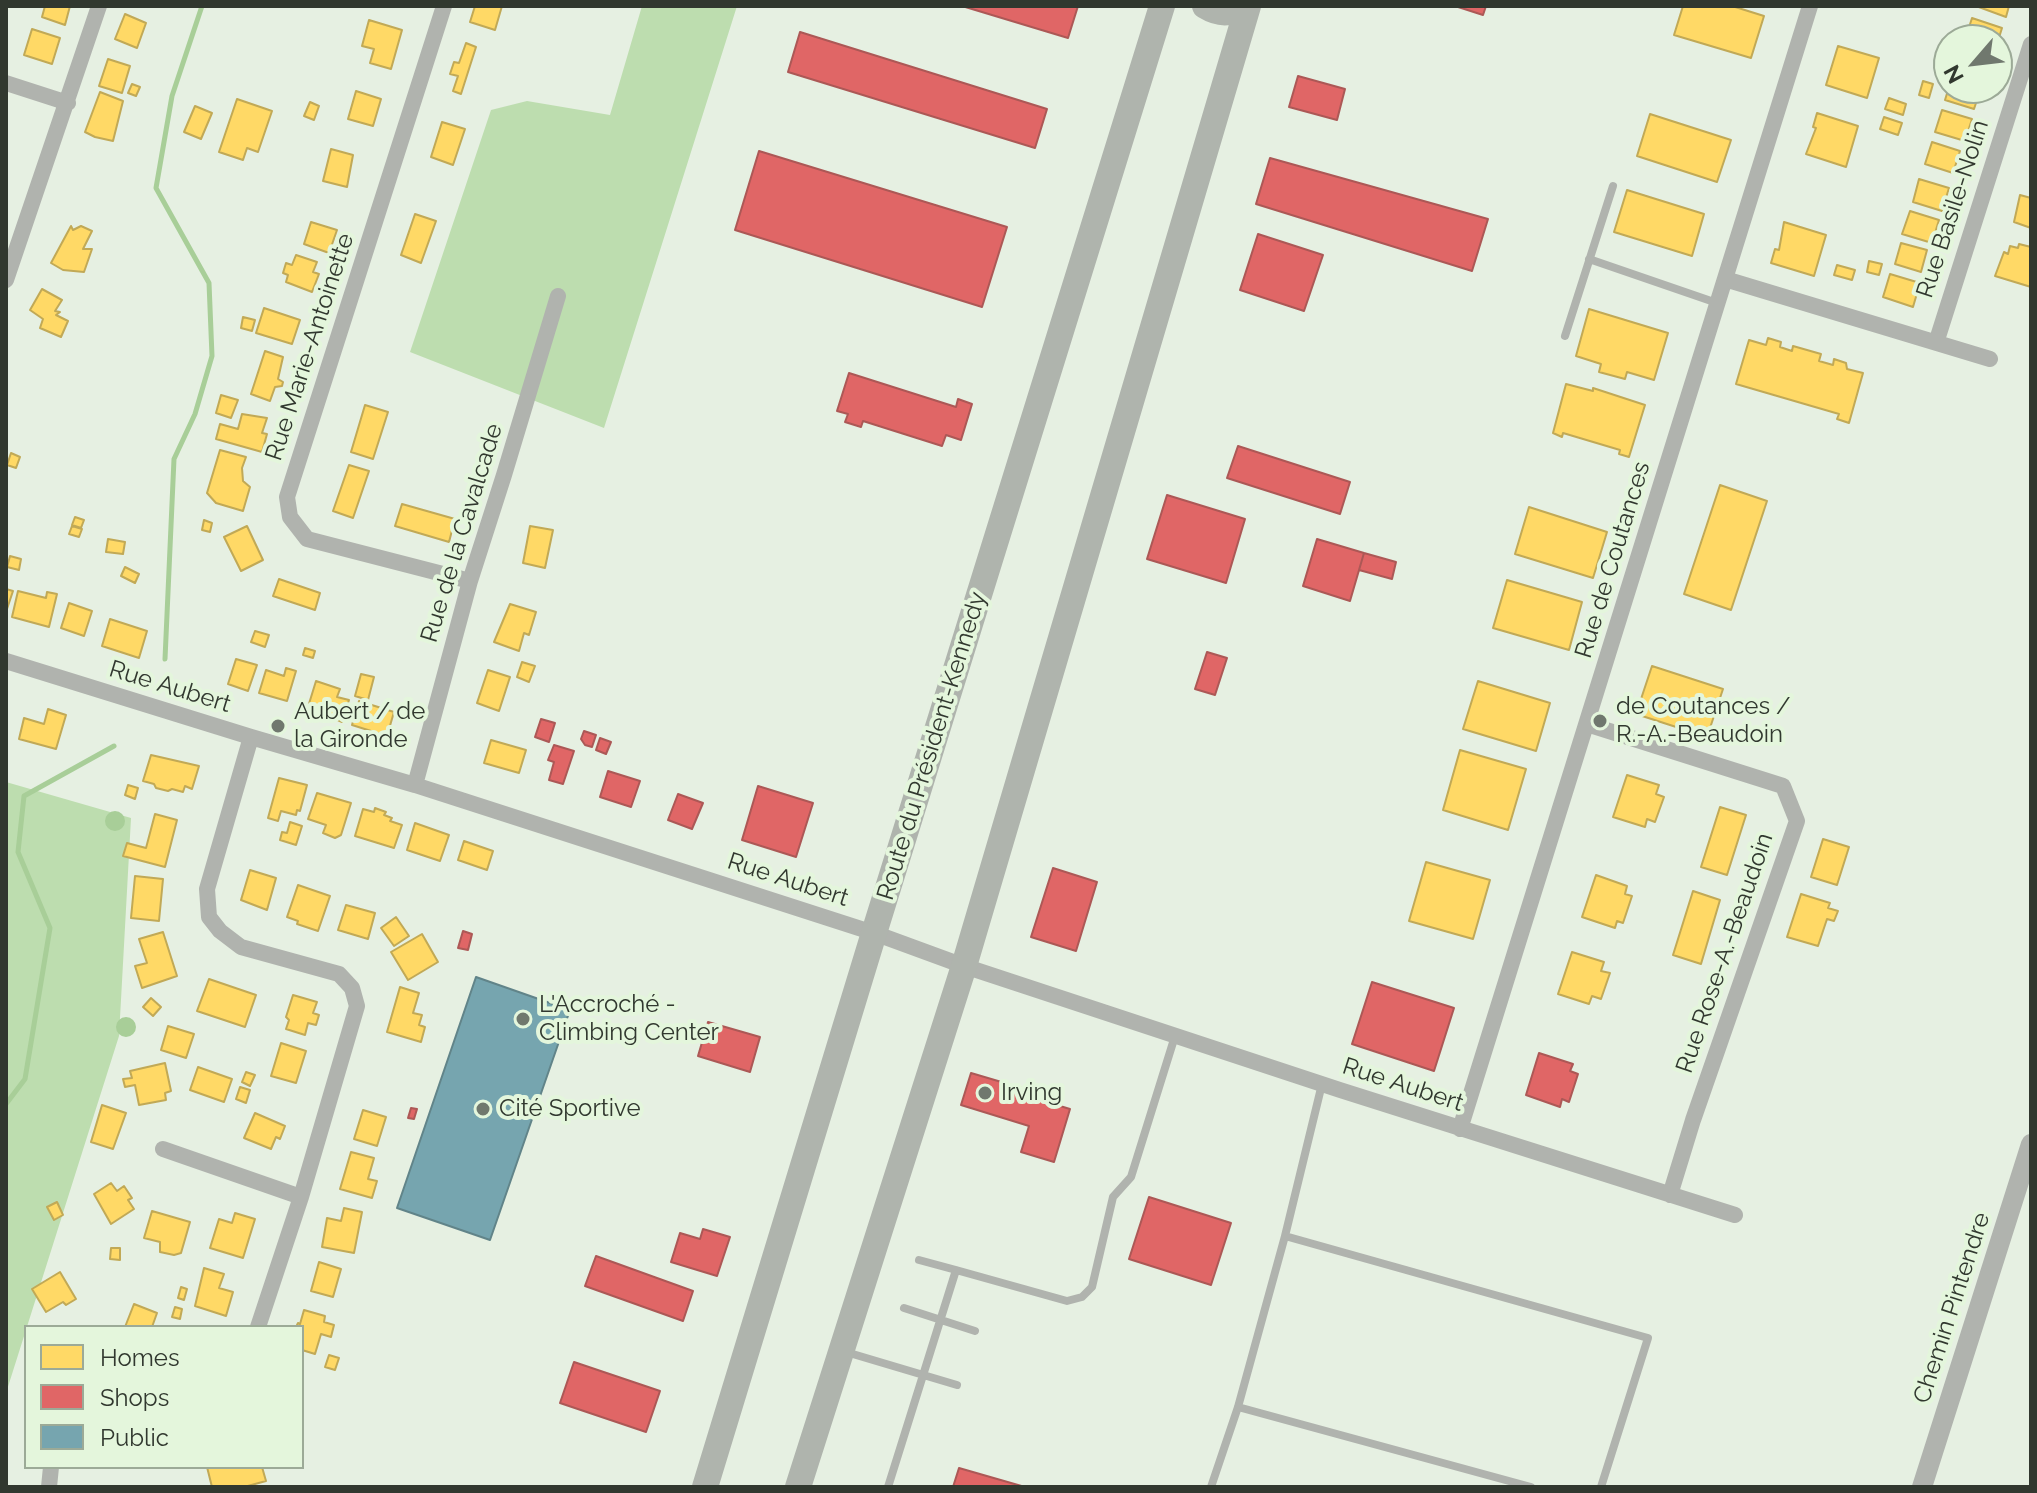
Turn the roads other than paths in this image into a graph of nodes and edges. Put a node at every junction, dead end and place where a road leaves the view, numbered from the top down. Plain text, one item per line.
1 (99, 6) edge
2 (444, 6) edge
3 (1162, 6) edge
4 (1205, 6) edge
5 (1245, 6) edge
6 (1810, 6) edge
7 (2031, 44) edge
8 (6, 83) edge
9 (68, 103) junction
10 (1613, 186) dead end
11 (1589, 259) junction
12 (1725, 279) junction
13 (6, 280) edge
14 (558, 296) dead end
15 (1718, 303) junction
16 (1565, 336) dead end
17 (1936, 343) junction
18 (1990, 359) dead end
19 (470, 581) junction
20 (6, 661) edge
21 (1587, 724) junction
22 (251, 737) junction
23 (415, 785) junction
24 (874, 933) junction
25 (964, 966) junction
26 (1175, 1035) junction
27 (1322, 1084) junction
28 (1460, 1129) junction
29 (2031, 1144) edge
30 (163, 1149) dead end
31 (1670, 1195) junction
32 (301, 1197) junction
33 (1735, 1215) dead end
34 (1285, 1236) junction
35 (919, 1260) dead end
36 (956, 1270) junction
37 (904, 1308) dead end
38 (940, 1320) junction
39 (259, 1325) edge
40 (975, 1331) dead end
41 (843, 1351) junction
42 (923, 1375) junction
43 (957, 1385) dead end
44 (1238, 1407) junction
45 (705, 1487) edge
46 (798, 1487) edge
47 (888, 1487) edge
48 (1211, 1487) edge
49 (1531, 1487) edge
50 (1601, 1487) edge
51 (1922, 1487) edge

1 - 9 street
2 - 19 street, Rue Marie-Antoinette
3 - 24 main road, Route du Président-Kennedy
4 - 5 main road
5 - 25 main road
6 - 12 street, Rue de Coutances
7 - 17 street, Rue Basile-Nolin
8 - 9 street
9 - 13 street
10 - 11 lane
11 - 15 lane
11 - 16 lane
12 - 15 street, Rue de Coutances
12 - 17 street
14 - 19 street, Rue de la Cavalcade
15 - 21 street, Rue de Coutances
17 - 18 street
19 - 23 street, Rue de la Cavalcade
20 - 22 street, Rue Aubert
21 - 28 street, Rue de Coutances
21 - 31 street, Rue Rose-A.-Beaudoin
22 - 23 street, Rue Aubert
22 - 32 street
23 - 24 street, Rue Aubert
24 - 25 street, Rue Aubert
24 - 45 main road, Route du Président-Kennedy
25 - 26 street, Rue Aubert
25 - 41 main road
26 - 27 street, Rue Aubert
26 - 36 lane
27 - 28 street, Rue Aubert
27 - 34 lane
28 - 31 street, Rue Aubert
29 - 51 street, Chemin Pintendre
30 - 32 street
31 - 33 street, Rue Aubert
32 - 39 street
34 - 44 lane
34 - 50 lane
35 - 36 lane
36 - 38 lane
37 - 38 lane
38 - 40 lane
38 - 42 lane
41 - 42 lane
41 - 46 main road
42 - 43 lane
42 - 47 lane
44 - 48 lane
44 - 49 lane

